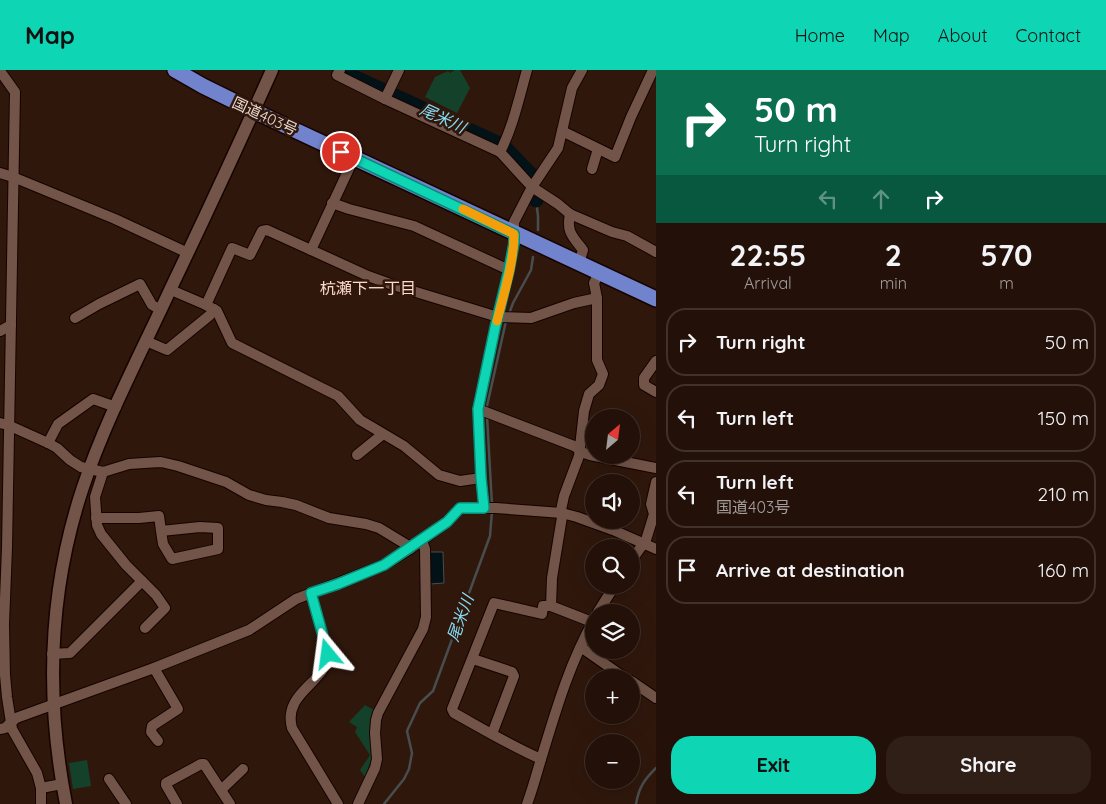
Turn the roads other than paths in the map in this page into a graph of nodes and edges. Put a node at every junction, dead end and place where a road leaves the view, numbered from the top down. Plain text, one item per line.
1 (175, 70) edge
2 (272, 70) edge
3 (340, 70) edge
4 (399, 70) edge
5 (527, 70) edge
6 (582, 70) edge
7 (653, 70) edge
8 (0, 71) edge
9 (387, 95) junction
10 (254, 111) junction
11 (562, 131) junction
12 (502, 148) junction
13 (598, 149) junction
14 (354, 158) junction
15 (592, 169) dead end
16 (0, 173) edge
17 (13, 177) junction
18 (532, 187) junction
19 (332, 203) junction
20 (570, 214) junction
21 (514, 234) junction
22 (311, 250) junction
23 (656, 252) edge
24 (188, 253) junction
25 (579, 263) junction
26 (509, 270) junction
27 (599, 273) junction
28 (171, 290) junction
29 (597, 298) junction
30 (656, 299) edge
31 (210, 307) junction
32 (161, 310) junction
33 (498, 317) junction
34 (75, 318) dead end
35 (11, 325) junction
36 (0, 331) edge
37 (146, 341) junction
38 (656, 361) edge
39 (656, 392) edge
40 (116, 407) junction
41 (478, 409) junction
42 (4, 424) edge
43 (383, 434) junction
44 (48, 442) junction
45 (579, 450) junction
46 (357, 455) dead end
47 (656, 468) edge
48 (90, 469) junction
49 (103, 472) junction
50 (481, 478) junction
51 (656, 482) edge
52 (489, 508) junction
53 (562, 513) junction
54 (96, 518) junction
55 (161, 531) junction
56 (422, 540) junction
57 (643, 543) junction
58 (640, 548) edge
59 (410, 549) junction
60 (656, 549) edge
61 (142, 581) junction
62 (311, 593) junction
63 (550, 606) junction
64 (585, 618) edge
65 (145, 628) dead end
66 (585, 638) edge
67 (580, 648) junction
68 (52, 654) junction
69 (473, 660) junction
70 (154, 668) junction
71 (612, 669) edge
72 (640, 687) edge
73 (656, 698) edge
74 (53, 705) junction
75 (11, 722) junction
76 (0, 729) edge
77 (492, 734) junction
78 (158, 741) dead end
79 (541, 759) junction
80 (243, 769) dead end
81 (109, 779) dead end
82 (62, 784) junction
83 (41, 788) junction
84 (220, 790) junction
85 (333, 803) edge
86 (41, 804) edge
87 (66, 804) edge
88 (126, 804) edge
89 (177, 804) edge
90 (230, 804) edge
91 (358, 804) edge
92 (527, 804) edge

1 - 10 highway, 国道403号
2 - 10 street
3 - 9 street
4 - 9 street
5 - 12 street
6 - 11 street
7 - 13 street
8 - 17 street
9 - 12 street
10 - 14 highway, 国道403号
10 - 24 street
11 - 13 street
11 - 18 street
12 - 18 street
13 - 15 street
14 - 19 street
14 - 21 highway, 国道403号
16 - 17 street
17 - 24 street
17 - 35 street
18 - 20 street
18 - 21 street
19 - 22 street
19 - 26 street
20 - 23 street
20 - 25 street
21 - 25 highway, 国道403号
21 - 26 street
22 - 31 street
22 - 33 street
24 - 28 street
25 - 27 highway, 国道403号
26 - 33 street
27 - 29 street
27 - 30 highway, 国道403号
28 - 31 street
28 - 32 street
29 - 33 street
29 - 45 street
31 - 37 street
31 - 43 street
32 - 34 street
32 - 37 street
33 - 41 street
35 - 36 street
35 - 42 street
37 - 40 street
38 - 39 street
40 - 44 street
40 - 48 street
41 - 45 street
41 - 50 street
42 - 44 street
42 - 75 street
43 - 46 street
43 - 50 street
44 - 48 street
45 - 47 street
45 - 53 street
48 - 49 street
48 - 68 street
49 - 54 street
49 - 59 street
50 - 52 street
51 - 57 street
52 - 53 street
52 - 56 street
53 - 57 street
53 - 63 street
54 - 55 street
54 - 61 street
55 - 55 street
56 - 59 street
56 - 91 street
57 - 58 street
57 - 60 street
59 - 62 street
61 - 65 street
61 - 68 street
62 - 70 street
62 - 85 street
63 - 64 street
63 - 69 street
66 - 67 street
67 - 71 street
67 - 79 street
68 - 74 street
69 - 77 street
69 - 77 street
70 - 74 street
70 - 78 street
72 - 73 street
74 - 75 street
74 - 82 street
75 - 76 street
75 - 83 street
77 - 79 street
79 - 92 street
80 - 84 street
81 - 88 street
82 - 83 street
82 - 87 street
83 - 86 street
84 - 89 street
84 - 90 street

